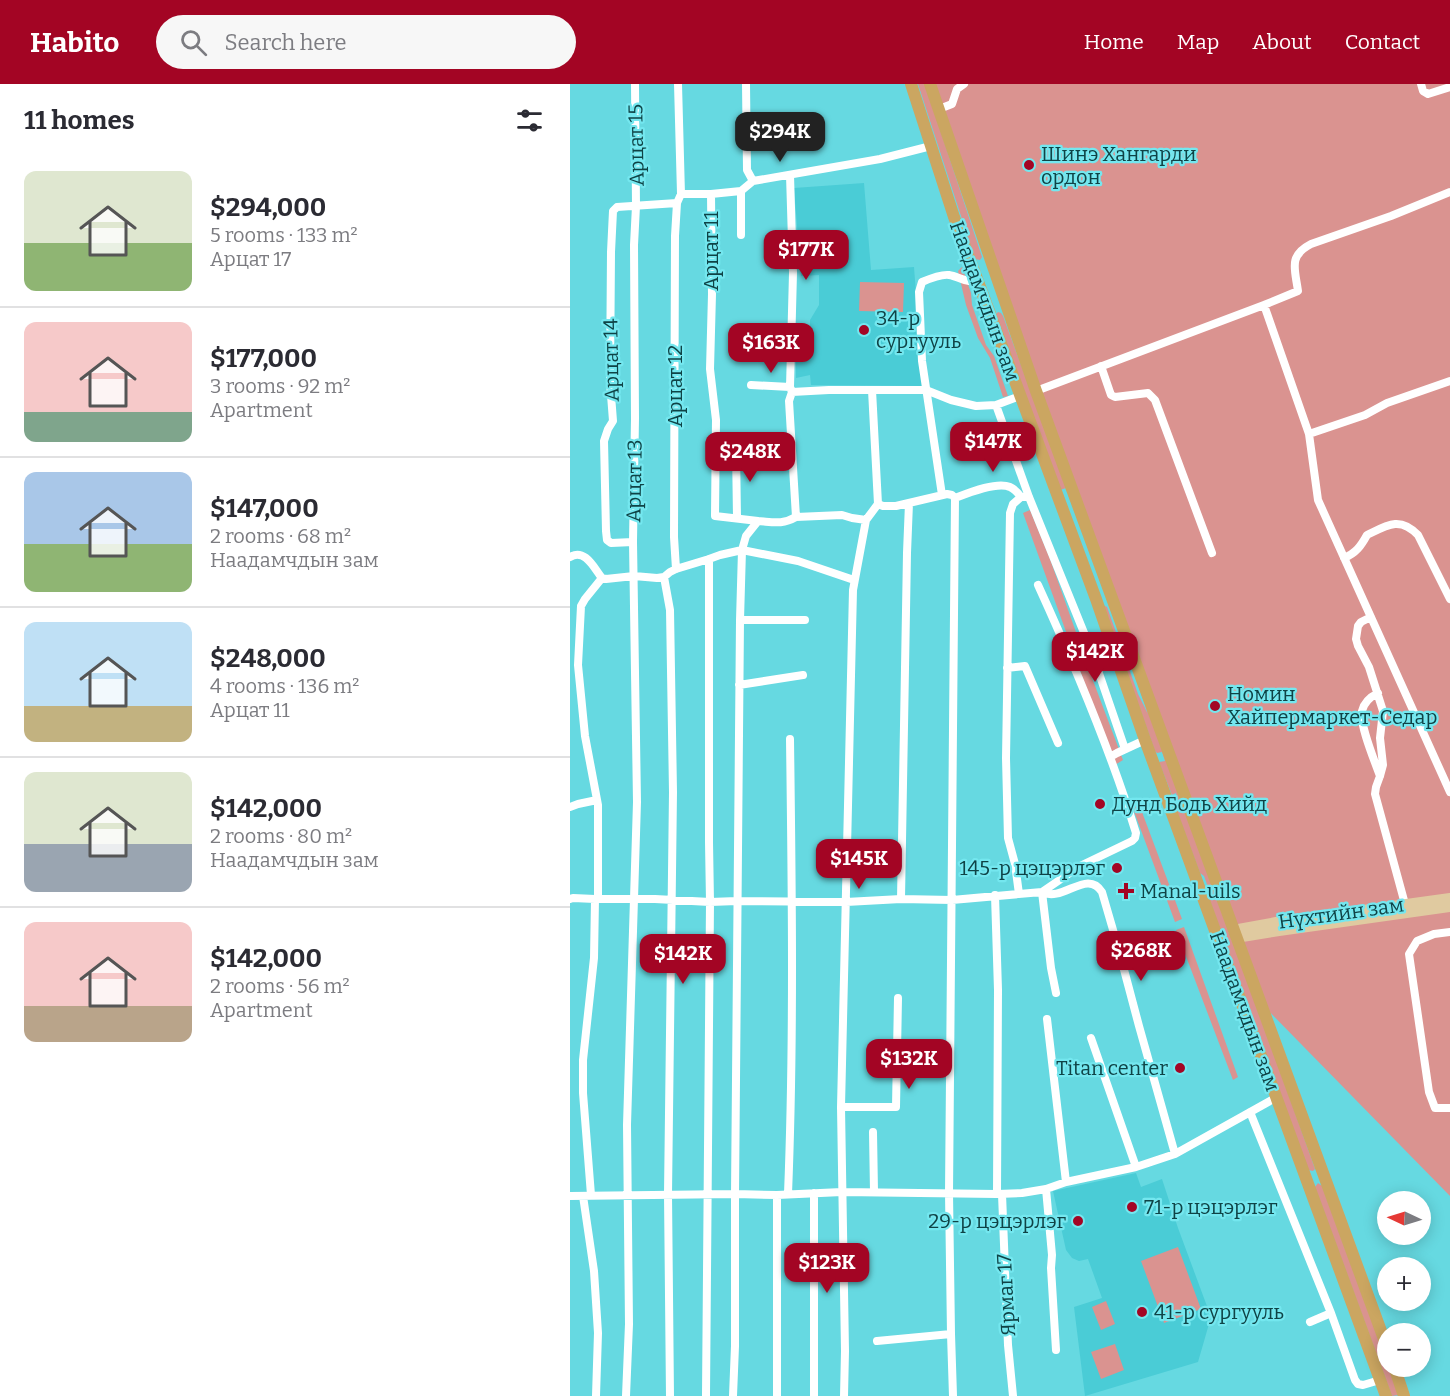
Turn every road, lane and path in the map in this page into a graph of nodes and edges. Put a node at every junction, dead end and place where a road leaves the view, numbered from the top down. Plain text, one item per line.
1 (635, 84) edge
2 (678, 84) edge
3 (746, 84) edge
4 (911, 84) edge
5 (930, 84) edge
6 (964, 84) edge
7 (1421, 84) edge
8 (1450, 87) edge
9 (939, 110) junction
10 (931, 146) junction
11 (790, 175) junction
12 (753, 181) junction
13 (741, 191) junction
14 (1450, 192) edge
15 (711, 194) junction
16 (679, 199) junction
17 (636, 206) junction
18 (741, 235) dead end
19 (990, 257) junction
20 (972, 264) junction
21 (969, 281) dead end
22 (1264, 305) junction
23 (1007, 307) junction
24 (990, 315) junction
25 (1101, 366) junction
26 (1450, 381) edge
27 (751, 386) dead end
28 (791, 389) junction
29 (872, 390) junction
30 (926, 390) junction
31 (1036, 391) junction
32 (1020, 396) junction
33 (996, 405) junction
34 (1309, 434) junction
35 (736, 448) dead end
36 (942, 495) junction
37 (1025, 497) junction
38 (955, 498) junction
39 (909, 503) junction
40 (878, 504) junction
41 (796, 517) junction
42 (737, 518) junction
43 (758, 520) junction
44 (866, 520) junction
45 (633, 542) junction
46 (742, 550) junction
47 (1212, 553) dead end
48 (570, 557) edge
49 (1344, 558) junction
50 (710, 560) junction
51 (676, 569) junction
52 (634, 576) junction
53 (664, 577) junction
54 (602, 578) junction
55 (854, 580) junction
56 (1038, 585) dead end
57 (1109, 594) junction
58 (1095, 599) junction
59 (1450, 599) edge
60 (1371, 617) junction
61 (740, 620) junction
62 (805, 620) dead end
63 (1110, 641) junction
64 (1091, 650) junction
65 (1068, 651) junction
66 (1007, 668) junction
67 (803, 675) dead end
68 (739, 685) junction
69 (1377, 693) junction
70 (790, 739) dead end
71 (1145, 740) junction
72 (1058, 744) dead end
73 (1125, 749) junction
74 (1168, 750) junction
75 (1152, 756) junction
76 (1110, 757) junction
77 (1380, 777) junction
78 (1450, 792) edge
79 (1185, 797) junction
80 (597, 800) junction
81 (1169, 805) junction
82 (570, 807) edge
83 (1080, 866) junction
84 (1214, 879) junction
85 (1082, 885) junction
86 (1199, 886) junction
87 (1042, 891) junction
88 (1018, 894) junction
89 (996, 895) junction
90 (1450, 897) edge
91 (570, 899) edge
92 (596, 899) junction
93 (635, 899) junction
94 (901, 899) junction
95 (952, 900) junction
96 (671, 901) junction
97 (737, 901) junction
98 (792, 901) junction
99 (846, 902) junction
100 (710, 903) junction
101 (1405, 904) junction
102 (1450, 907) edge
103 (1450, 932) edge
104 (1235, 934) junction
105 (1056, 993) dead end
106 (898, 998) dead end
107 (1047, 1019) dead end
108 (1091, 1038) dead end
109 (1277, 1097) junction
110 (841, 1107) junction
111 (1450, 1108) edge
112 (1250, 1112) junction
113 (873, 1132) dead end
114 (1175, 1154) junction
115 (1136, 1167) junction
116 (1323, 1174) junction
117 (1307, 1181) junction
118 (1066, 1182) junction
119 (1046, 1189) junction
120 (842, 1192) junction
121 (874, 1192) junction
122 (814, 1193) junction
123 (950, 1193) junction
124 (668, 1194) junction
125 (707, 1194) junction
126 (735, 1194) junction
127 (788, 1194) junction
128 (1000, 1194) junction
129 (628, 1195) junction
130 (777, 1195) junction
131 (570, 1196) edge
132 (587, 1196) junction
133 (1331, 1313) junction
134 (1310, 1322) dead end
135 (1378, 1323) edge
136 (951, 1334) junction
137 (877, 1341) dead end
138 (1056, 1350) dead end
139 (1398, 1377) edge
140 (1380, 1380) junction
141 (1404, 1395) edge
142 (596, 1396) edge
143 (626, 1396) edge
144 (670, 1396) edge
145 (706, 1396) edge
146 (733, 1396) edge
147 (777, 1396) edge
148 (814, 1396) edge
149 (844, 1396) edge
150 (953, 1396) edge
151 (1013, 1396) edge
152 (1386, 1396) edge

1 - 17 street, Арцат 15
2 - 16 street, Арцат 12
3 - 12 street
4 - 10 highway, Наадамчдын зам
5 - 9 highway, Наадамчдын зам
6 - 9 street
7 - 8 street
9 - 19 highway, Наадамчдын зам
10 - 11 street
10 - 20 highway, Наадамчдын зам
11 - 12 street
11 - 28 street
12 - 13 street
13 - 15 street
13 - 18 street
14 - 22 street
15 - 16 street
15 - 42 street, Арцат 11
16 - 17 street
16 - 51 street, Арцат 12
17 - 45 street, Арцат 13
17 - 45 street, Арцат 14
19 - 20 highway
19 - 23 highway, Наадамчдын зам
20 - 24 highway, Наадамчдын зам
21 - 30 street
22 - 25 street
22 - 34 street
23 - 24 highway
23 - 31 highway, Наадамчдын зам
24 - 32 highway, Наадамчдын зам
25 - 31 street
25 - 47 street
26 - 34 street
27 - 28 street
28 - 29 street
28 - 41 street
29 - 30 street
29 - 40 street
30 - 33 street
30 - 36 street
31 - 57 highway, Наадамчдын зам
32 - 33 street
32 - 58 highway, Наадамчдын зам
33 - 37 street
34 - 49 street
35 - 42 street
36 - 38 street
36 - 39 street
37 - 38 street
37 - 64 street
37 - 66 street
38 - 95 street
39 - 40 street
39 - 94 street
40 - 44 street
41 - 43 street, Арцат 11
41 - 44 street, Арцат 11
42 - 43 street, Арцат 11
43 - 46 street
44 - 55 street
45 - 52 street, Арцат 13
46 - 50 street
46 - 55 street
46 - 61 street
48 - 54 street
49 - 59 street
49 - 60 street
50 - 51 street
50 - 100 street
51 - 53 street
52 - 53 street
52 - 54 street
52 - 93 street, Арцат 13
53 - 96 street
54 - 80 street
55 - 99 street
56 - 65 street
57 - 58 highway
57 - 74 highway, Наадамчдын зам
58 - 63 highway, Наадамчдын зам
60 - 69 street
60 - 78 street
61 - 62 street
61 - 68 street
63 - 64 street
63 - 71 highway, Наадамчдын зам
64 - 65 street
64 - 73 street
65 - 76 street
66 - 72 street
66 - 88 street
67 - 68 street
68 - 97 street
69 - 77 street
69 - 77 street
70 - 98 street
71 - 73 street
71 - 75 highway, Наадамчдын зам
73 - 76 street
74 - 75 highway
74 - 79 highway, Наадамчдын зам
75 - 81 highway, Наадамчдын зам
76 - 83 street
77 - 101 street
79 - 81 highway
79 - 84 highway, Наадамчдын зам
80 - 82 street
80 - 92 street
81 - 86 highway, Наадамчдын зам
83 - 85 street
83 - 87 street
84 - 86 highway
84 - 104 highway, Наадамчдын зам
85 - 87 street
85 - 114 street
86 - 109 highway, Наадамчдын зам
87 - 88 street
87 - 105 street
88 - 89 street
89 - 95 street
89 - 128 street, Ярмаг 17
90 - 101 main road, Нүхтийн зам
91 - 92 street
92 - 93 street
92 - 132 street
93 - 96 street
93 - 129 street, Арцат 13
94 - 95 street
94 - 99 street
95 - 123 street
96 - 100 street
96 - 124 street
97 - 98 street
97 - 100 street
97 - 126 street
98 - 99 street
98 - 127 street
99 - 110 street
100 - 125 street
101 - 104 main road, Нүхтийн зам
102 - 104 main road, Нүхтийн зам
103 - 111 street
104 - 116 highway, Наадамчдын зам
106 - 110 street
107 - 118 street
108 - 115 street
109 - 112 street
109 - 117 highway, Наадамчдын зам
110 - 120 street
112 - 114 street
112 - 133 street
113 - 121 street
114 - 115 street
115 - 118 street
116 - 117 highway
116 - 135 highway, Наадамчдын зам
117 - 140 highway, Наадамчдын зам
118 - 119 street
119 - 128 street
119 - 138 street
120 - 121 street
120 - 122 street
120 - 149 street
121 - 123 street
122 - 127 street
122 - 148 street
123 - 128 street
123 - 136 street
124 - 125 street
124 - 129 street
124 - 144 street
125 - 126 street
125 - 145 street
126 - 130 street
126 - 146 street
127 - 130 street
128 - 151 street, Ярмаг 17
129 - 132 street
129 - 143 street, Арцат 13
130 - 147 street
131 - 132 street
132 - 142 street
133 - 134 street
133 - 140 street
136 - 137 street
136 - 150 street
139 - 141 highway
140 - 152 highway, Наадамчдын зам

